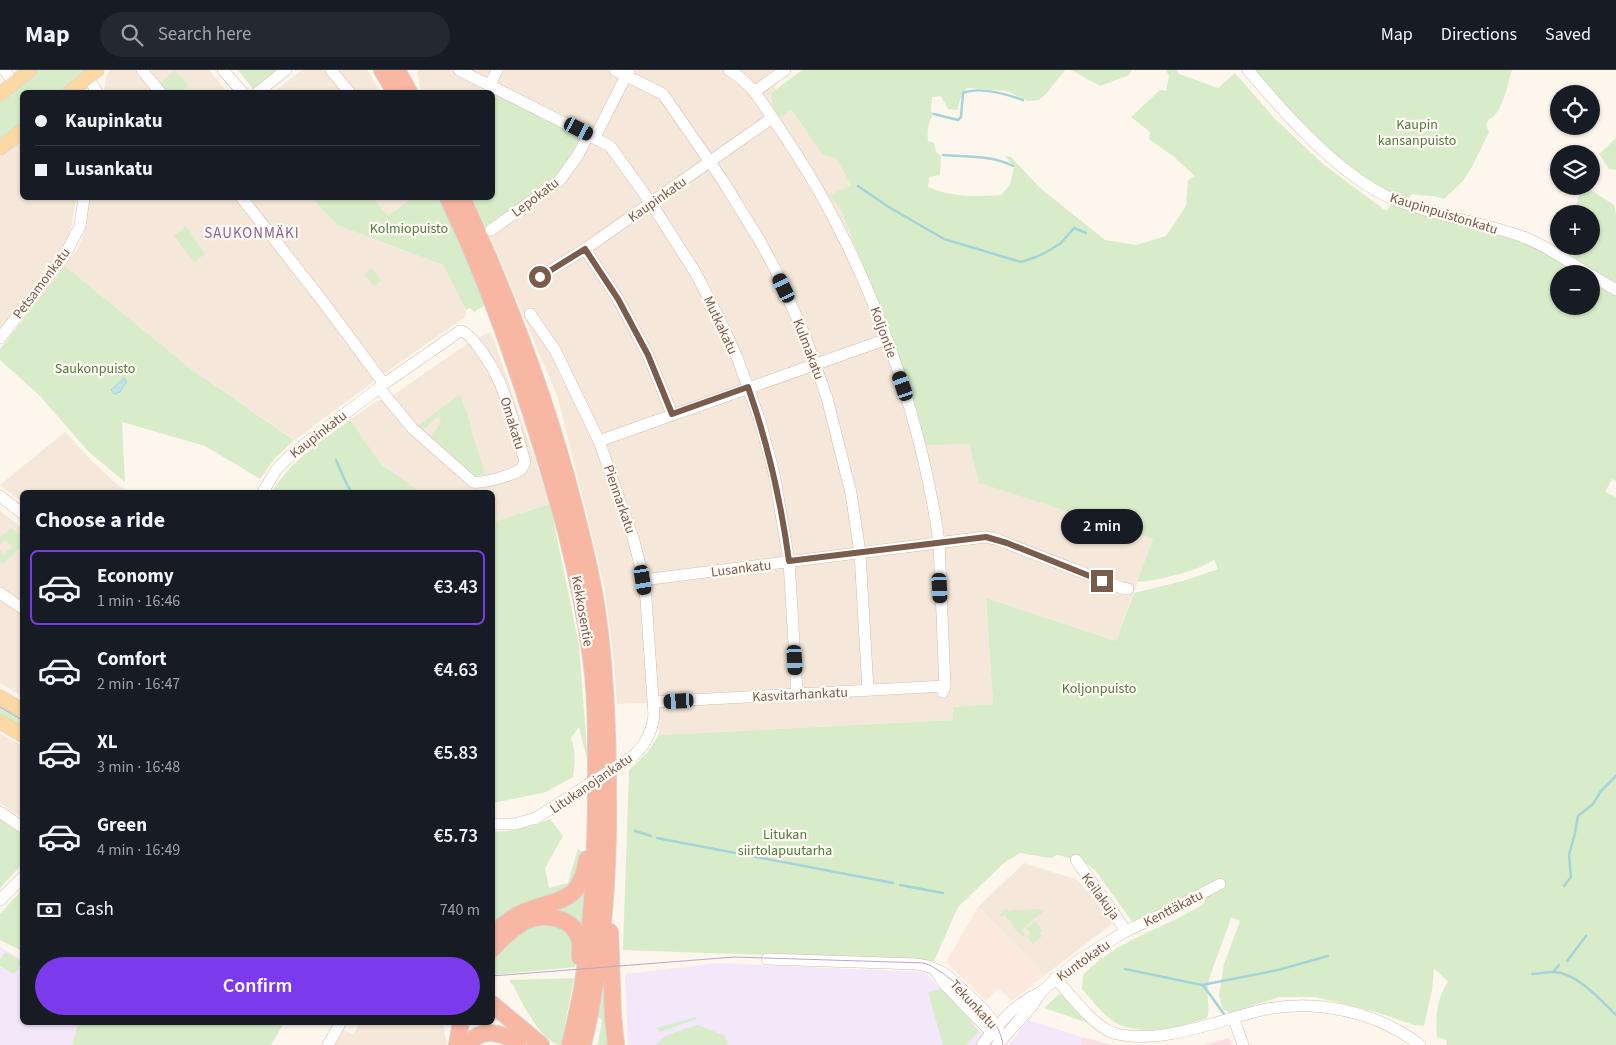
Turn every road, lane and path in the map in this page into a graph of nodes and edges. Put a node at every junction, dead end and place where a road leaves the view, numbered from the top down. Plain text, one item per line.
1 (30, 70) edge
2 (142, 70) edge
3 (224, 70) edge
4 (286, 70) edge
5 (330, 70) edge
6 (382, 70) edge
7 (397, 70) edge
8 (459, 70) edge
9 (497, 70) edge
10 (615, 70) edge
11 (729, 70) edge
12 (785, 70) edge
13 (1248, 70) edge
14 (628, 73) edge
15 (93, 74) edge
16 (490, 85) junction
17 (73, 90) edge
18 (97, 90) edge
19 (158, 90) edge
20 (240, 90) edge
21 (261, 90) edge
22 (347, 90) edge
23 (394, 90) edge
24 (408, 90) edge
25 (754, 92) junction
26 (0, 94) edge
27 (772, 118) junction
28 (20, 133) edge
29 (592, 136) junction
30 (0, 148) edge
31 (709, 162) junction
32 (84, 200) edge
33 (244, 200) edge
34 (449, 200) edge
35 (463, 200) edge
36 (651, 203) junction
37 (491, 230) dead end
38 (585, 249) junction
39 (1574, 265) edge
40 (540, 277) dead end
41 (1600, 280) edge
42 (1616, 290) edge
43 (530, 314) dead end
44 (456, 333) joint
45 (0, 338) edge
46 (887, 339) junction
47 (815, 364) junction
48 (382, 386) junction
49 (748, 387) junction
50 (672, 414) junction
51 (599, 441) junction
52 (264, 490) edge
53 (0, 496) edge
54 (20, 511) edge
55 (939, 542) junction
56 (860, 553) junction
57 (789, 561) junction
58 (643, 580) junction
59 (1128, 588) dead end
60 (0, 593) edge
61 (20, 607) edge
62 (944, 689) joint
63 (868, 690) junction
64 (797, 694) junction
65 (0, 697) edge
66 (654, 702) junction
67 (20, 709) edge
68 (0, 722) edge
69 (20, 734) edge
70 (0, 812) edge
71 (495, 824) edge
72 (20, 826) edge
73 (595, 838) junction
74 (608, 851) junction
75 (1076, 860) dead end
76 (20, 880) edge
77 (1220, 884) dead end
78 (0, 900) edge
79 (1126, 931) junction
80 (495, 932) edge
81 (495, 946) edge
82 (767, 959) dead end
83 (1055, 978) junction
84 (584, 979) junction
85 (495, 1006) edge
86 (1234, 1019) junction
87 (495, 1022) edge
88 (339, 1025) edge
89 (461, 1025) edge
90 (997, 1036) edge
91 (520, 1043) edge
92 (328, 1045) edge
93 (457, 1045) edge
94 (468, 1045) edge
95 (541, 1045) edge
96 (570, 1045) edge
97 (583, 1045) edge
98 (616, 1045) edge
99 (982, 1045) edge
100 (1243, 1045) edge
101 (1420, 1045) edge

1 - 26 main road
2 - 19 street
3 - 20 street
4 - 21 street
5 - 22 street
6 - 23 highway
7 - 24 highway
8 - 16 street, Mutkakatu
9 - 16 street
10 - 14 street, Kulmakatu
11 - 25 street, Koljontie
12 - 25 street
13 - 39 street, Kaupinpuistonkatu
14 - 29 street, Lepokatu
14 - 31 street, Kulmakatu
15 - 17 main road
15 - 18 street
16 - 29 street, Mutkakatu
25 - 27 street, Koljontie
27 - 31 street, Kaupinkatu
27 - 46 street, Koljontie
28 - 30 main road
29 - 36 street, Mutkakatu
29 - 37 street, Lepokatu
31 - 36 street, Kaupinkatu
31 - 47 street, Kulmakatu
32 - 45 street, Petsamonkatu
33 - 48 street, Omakatu
34 - 73 highway, Kekkosentie
35 - 74 highway, Kekkosentie
36 - 38 street, Kaupinkatu
36 - 49 street, Mutkakatu
38 - 40 street, Kaupinkatu
38 - 50 street
41 - 42 street, Kaupinpuistonkatu
43 - 51 street, Piennarkatu
44 - 48 street, Kaupinkatu
44 - 48 street, Omakatu
46 - 47 street
46 - 55 street, Koljontie
47 - 49 street
47 - 56 street, Kulmakatu
48 - 52 street, Kaupinkatu
49 - 50 street
49 - 57 street, Mutkakatu
50 - 51 street
51 - 58 street, Piennarkatu
53 - 54 street
55 - 56 street, Lusankatu
55 - 59 street, Lusankatu
55 - 62 street, Koljontie
56 - 57 street, Lusankatu
56 - 63 street, Kulmakatu
57 - 58 street, Lusankatu
57 - 64 street, Mutkakatu
58 - 66 street, Piennarkatu
60 - 61 street
62 - 63 street, Kasvitarhankatu
63 - 64 street, Kasvitarhankatu
64 - 66 street, Kasvitarhankatu
65 - 67 main road
66 - 71 street, Litukanojankatu, bridge
68 - 69 main road
70 - 72 street
73 - 80 highway
73 - 84 highway, Kekkosentie
74 - 97 highway, Kekkosentie
74 - 98 highway
75 - 79 street, Keilakuja
76 - 78 street
77 - 79 street, Kenttäkatu
79 - 83 street, Kuntokatu
81 - 84 highway
82 - 90 street, Tekunkatu
83 - 86 street
83 - 90 street, Kuntokatu
84 - 96 highway, Kekkosentie
85 - 95 highway
86 - 100 street
86 - 101 street
87 - 91 highway
88 - 92 street
89 - 93 highway
90 - 99 street, Kuntokatu
91 - 94 highway

